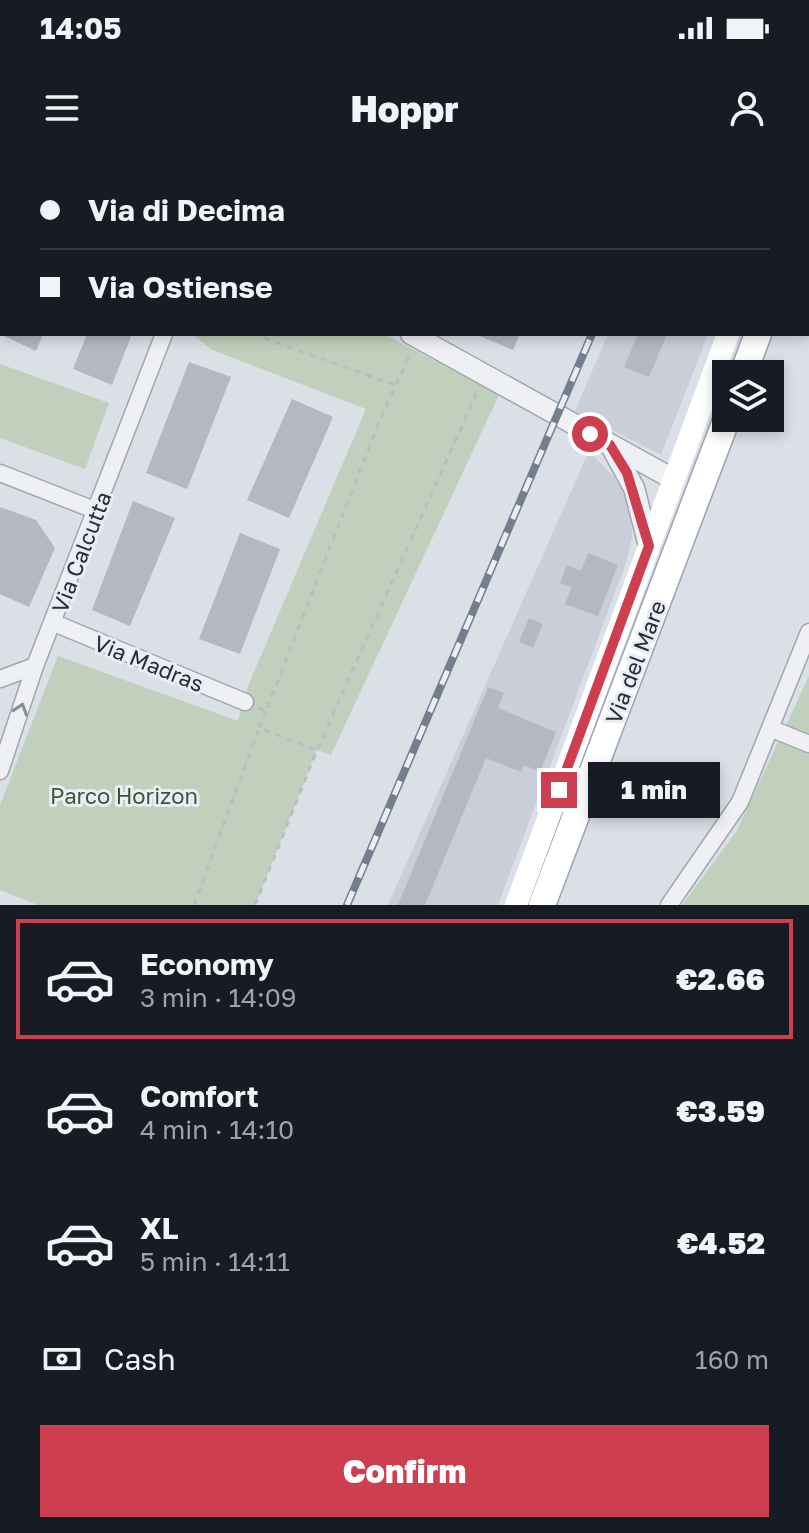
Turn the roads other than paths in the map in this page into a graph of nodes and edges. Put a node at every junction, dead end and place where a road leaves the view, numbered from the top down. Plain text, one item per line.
1 (163, 336) edge
2 (414, 336) edge
3 (727, 336) edge
4 (757, 336) edge
5 (748, 360) edge
6 (722, 432) edge
7 (610, 445) junction
8 (0, 473) edge
9 (673, 479) junction
10 (97, 511) junction
11 (649, 546) junction
12 (54, 623) junction
13 (809, 632) edge
14 (35, 666) junction
15 (0, 679) edge
16 (245, 702) road end
17 (772, 729) junction
18 (0, 730) edge
19 (809, 744) edge
20 (7, 752) junction
21 (0, 771) edge
22 (516, 905) edge
23 (542, 905) edge
24 (669, 905) edge

1 - 10 street, Via Calcutta
2 - 7 street
3 - 9 main road
4 - 5 main road
6 - 23 main road, Via del Mare
7 - 9 street
7 - 11 street
8 - 10 street
9 - 11 main road
10 - 12 street, Via Calcutta
11 - 22 main road
12 - 14 street, Via Calcutta
12 - 16 street, Via Madras
13 - 17 street
14 - 15 street
20 -> 14 street, Via Calcutta
17 - 19 street
17 - 24 street
18 - 20 street
20 - 21 street, Via Calcutta

